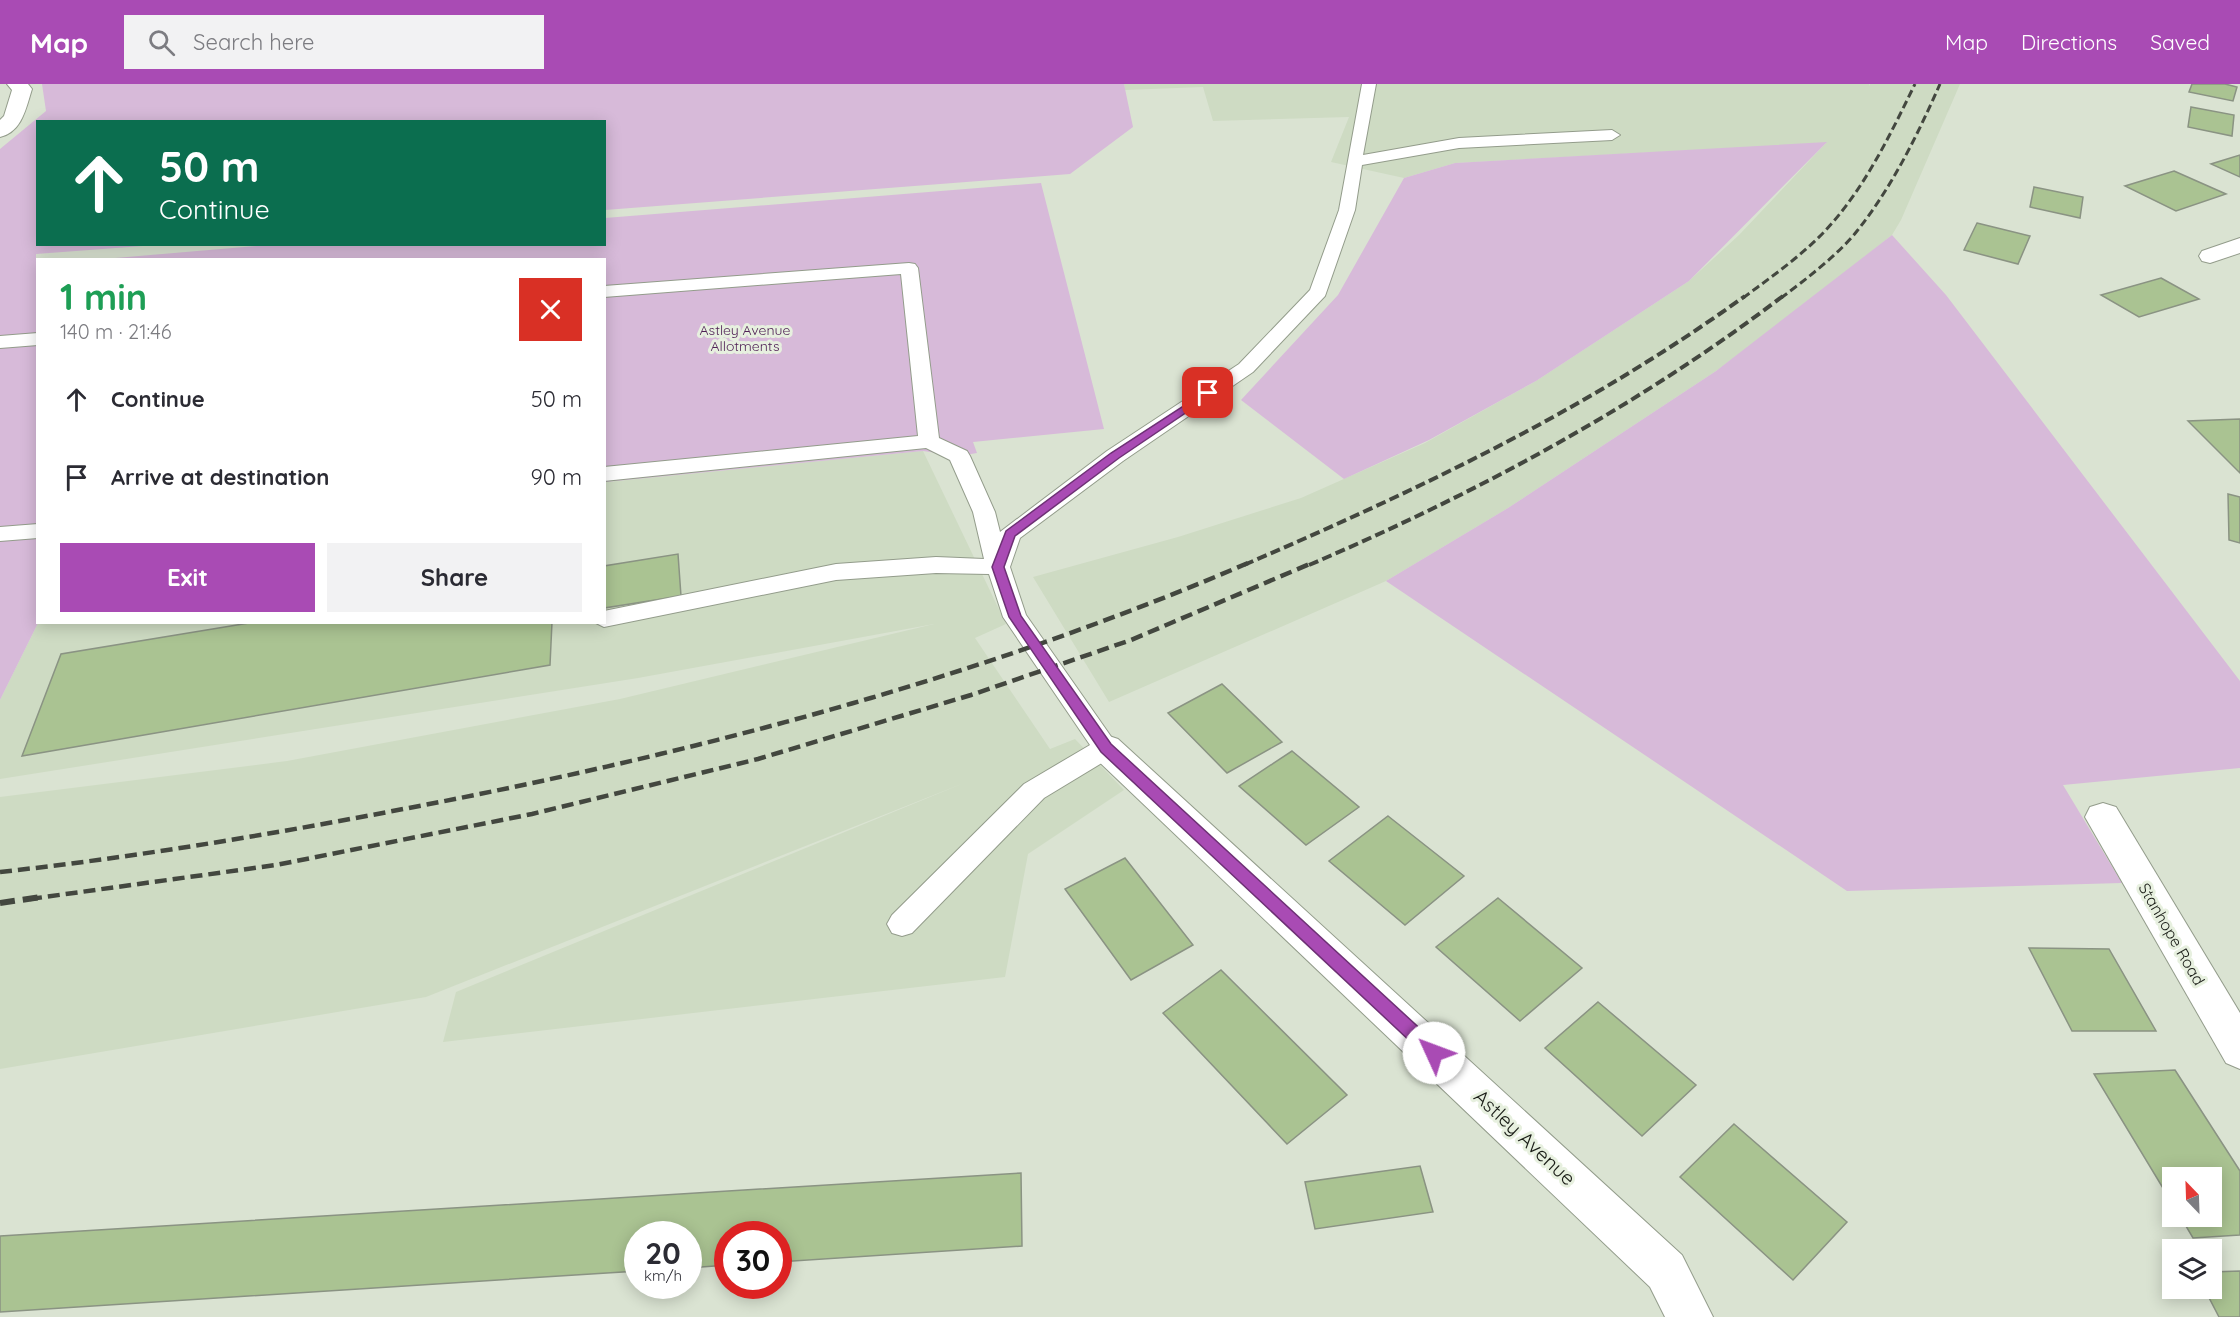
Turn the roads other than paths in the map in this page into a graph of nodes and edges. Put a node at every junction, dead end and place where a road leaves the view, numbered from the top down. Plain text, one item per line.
1 (1369, 84) edge
2 (20, 86) edge
3 (0, 130) edge
4 (1612, 135) dead end
5 (1354, 161) junction
6 (2240, 245) edge
7 (2210, 256) dead end
8 (606, 292) edge
9 (36, 339) edge
10 (0, 342) edge
11 (929, 441) junction
12 (606, 474) edge
13 (36, 531) edge
14 (0, 534) edge
15 (998, 567) junction
16 (606, 619) edge
17 (1106, 748) junction
18 (2103, 817) dead end
19 (902, 924) dead end
20 (2240, 1050) edge
21 (1690, 1317) edge

1 - 5 lane
2 - 3 street
4 - 5 lane
5 - 15 lane
6 - 7 street
8 - 11 lane
9 - 10 lane
11 - 12 lane
11 - 15 lane
13 - 14 lane
15 - 16 lane
15 - 17 lane
17 - 19 lane
17 - 21 street, Astley Avenue
18 - 20 street, Stanhope Road

